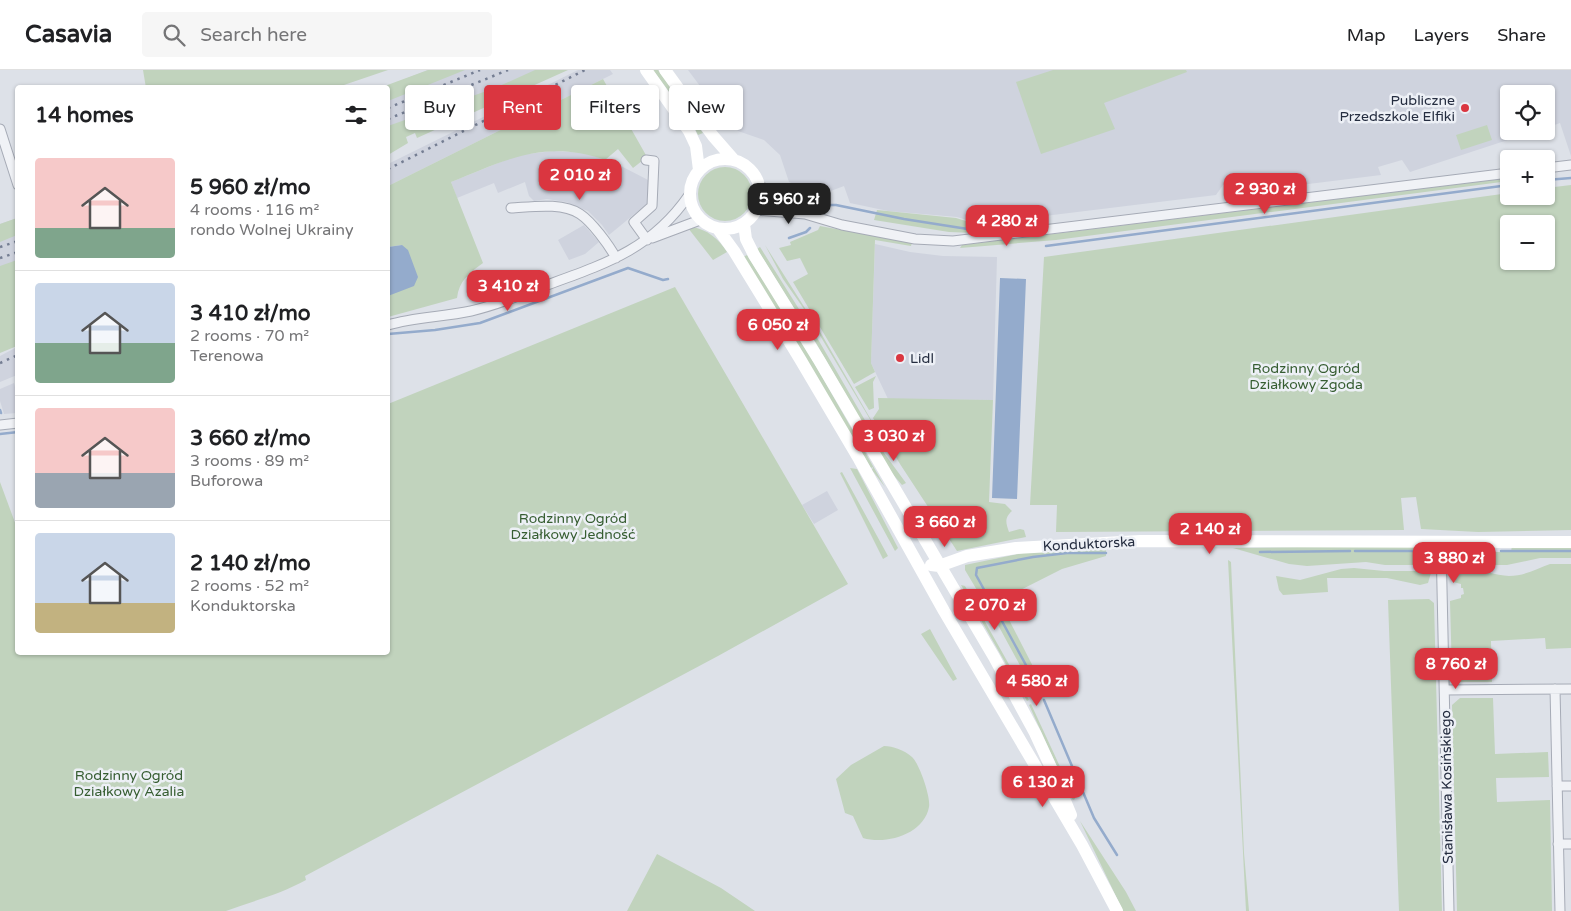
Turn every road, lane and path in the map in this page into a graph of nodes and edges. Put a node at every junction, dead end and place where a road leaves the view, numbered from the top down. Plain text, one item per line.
1 (646, 70) edge
2 (665, 70) edge
3 (0, 129) edge
4 (646, 160) dead end
5 (734, 160) junction
6 (1571, 165) edge
7 (1555, 167) edge
8 (699, 170) junction
9 (1500, 174) edge
10 (15, 176) edge
11 (759, 185) junction
12 (689, 195) junction
13 (511, 208) dead end
14 (756, 210) junction
15 (804, 214) junction
16 (700, 220) junction
17 (744, 224) junction
18 (718, 229) junction
19 (647, 240) junction
20 (616, 258) junction
21 (390, 325) edge
22 (15, 423) edge
23 (0, 425) edge
24 (1441, 542) junction
25 (1571, 542) edge
26 (918, 564) junction
27 (939, 566) junction
28 (930, 584) junction
29 (1555, 689) junction
30 (1571, 689) edge
31 (1445, 690) junction
32 (1557, 786) junction
33 (1571, 786) edge
34 (1558, 844) junction
35 (1571, 844) edge
36 (1082, 846) junction
37 (1117, 911) edge
38 (1450, 911) edge
39 (1560, 911) edge

1 - 8 main road
2 - 5 main road
3 - 10 street
4 - 19 street
5 - 8 main road
5 - 11 main road
6 - 7 street
8 - 12 main road
9 - 15 street
11 - 14 main road
11 - 15 street
12 - 16 main road
12 - 19 street
13 - 20 street
14 - 15 street
14 - 17 main road
16 - 18 main road
16 - 19 street
17 - 18 main road
17 - 27 main road
18 - 26 main road
19 - 20 street
20 - 21 street
22 - 23 street
24 - 25 main road, Konduktorska
24 - 27 main road, Konduktorska
24 - 31 street, Stanisława Kosińskiego
26 - 27 main road, Konduktorska
26 - 28 main road
27 - 28 main road
27 - 36 main road
28 - 36 main road
29 - 30 street
29 - 31 street
29 - 32 street
31 - 38 street, Stanisława Kosińskiego
32 - 33 street
32 - 34 street
34 - 35 street
34 - 39 street
36 - 37 main road

